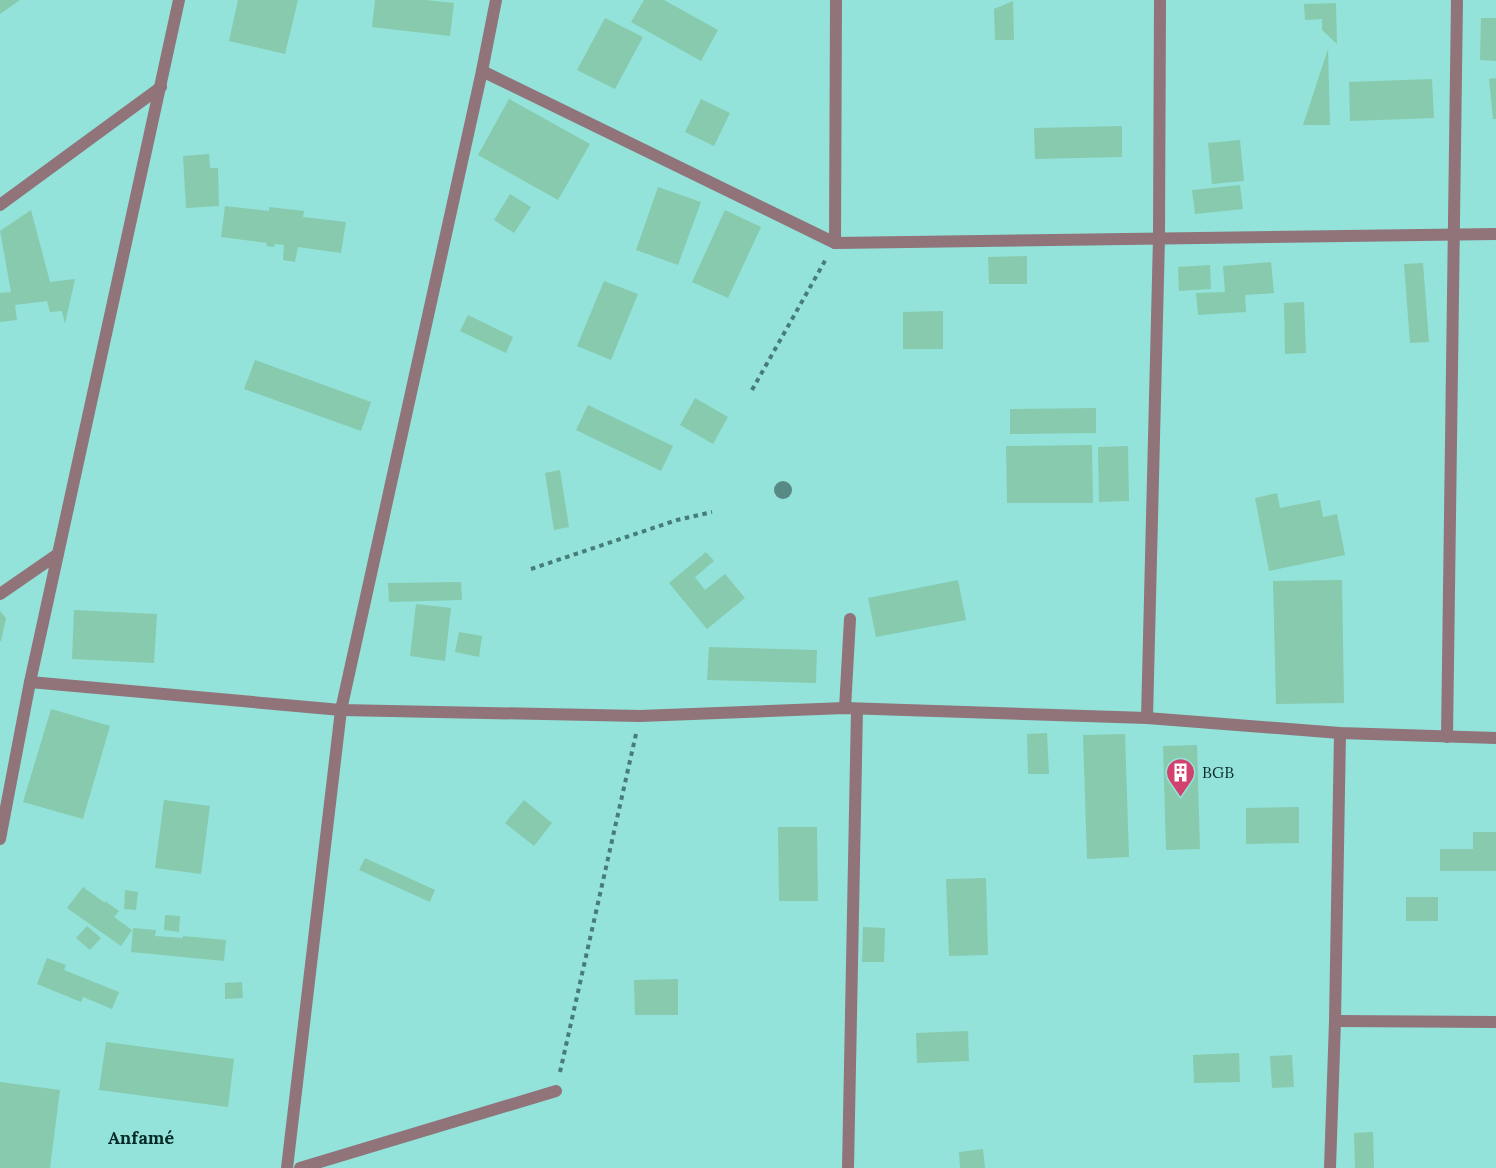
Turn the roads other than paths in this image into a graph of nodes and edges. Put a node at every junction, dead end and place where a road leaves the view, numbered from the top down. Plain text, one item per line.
1 (179, 0) edge
2 (496, 0) edge
3 (836, 0) edge
4 (1160, 0) edge
5 (1457, 0) edge
6 (482, 71) junction
7 (161, 87) junction
8 (0, 206) edge
9 (1496, 234) edge
10 (1455, 235) junction
11 (1159, 238) junction
12 (835, 243) junction
13 (58, 554) junction
14 (0, 594) edge
15 (850, 619) dead end
16 (30, 682) junction
17 (851, 709) junction
18 (340, 710) junction
19 (1147, 718) junction
20 (1340, 733) junction
21 (1447, 737) junction
22 (1496, 738) edge
23 (4, 798) edge
24 (0, 839) edge
25 (1335, 1021) junction
26 (1496, 1022) edge
27 (556, 1091) road end
28 (287, 1168) edge
29 (300, 1168) edge
30 (848, 1168) edge
31 (1330, 1168) edge

1 - 7 street
2 - 6 street
3 - 12 street
4 - 11 street
5 - 10 street
6 - 12 street
6 - 18 street
7 - 8 street
7 - 13 street
9 - 10 street
10 - 11 street
10 - 21 street
11 - 12 street
11 - 19 street
13 - 14 street
13 - 16 street
15 - 17 street
16 - 18 street
16 - 23 street
17 - 18 street
17 - 19 street
17 - 30 street
18 - 28 street
19 - 20 street
20 - 21 street
20 - 25 street
21 - 22 street
23 - 24 street
25 - 26 street
25 - 31 street
27 - 29 street

